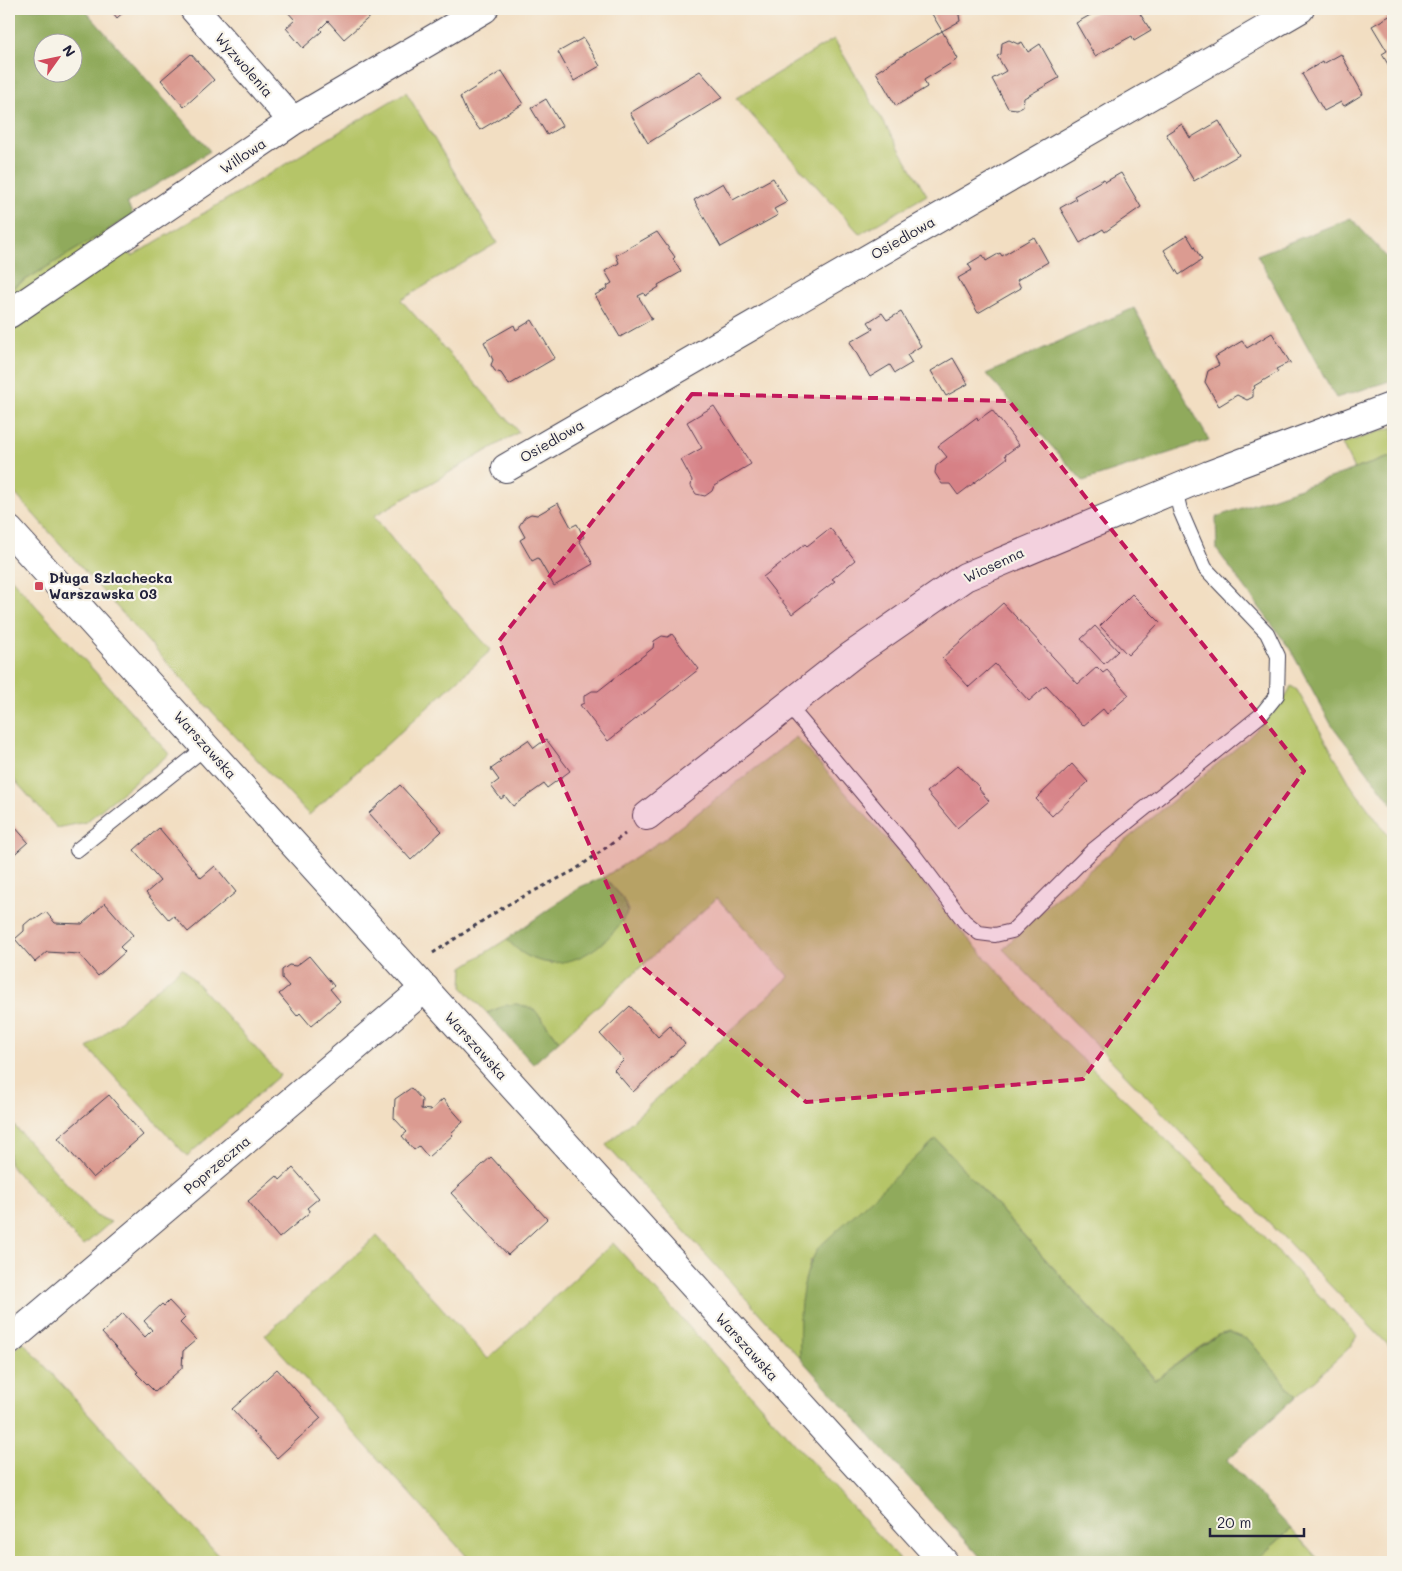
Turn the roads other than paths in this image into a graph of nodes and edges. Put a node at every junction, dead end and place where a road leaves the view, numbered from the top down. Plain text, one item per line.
1 (194, 9) edge
2 (484, 9) edge
3 (1300, 9) edge
4 (293, 121) junction
5 (9, 314) edge
6 (1393, 406) edge
7 (506, 468) dead end
8 (1175, 489) junction
9 (9, 530) edge
10 (788, 705) junction
11 (206, 747) junction
12 (647, 816) road end
13 (77, 850) dead end
14 (418, 980) junction
15 (9, 1341) edge
16 (944, 1562) edge

1 - 4 street, Wyzwolenia
2 - 4 street, Willowa
3 - 7 street, Osiedlowa
4 - 5 street, Willowa
6 - 8 street, Wiosenna
8 - 10 street, Wiosenna
8 - 10 lane
9 - 11 street, Warszawska
10 - 12 street, Wiosenna
11 - 13 lane
11 - 14 street, Warszawska
14 - 15 street, Poprzeczna
14 - 16 street, Warszawska

